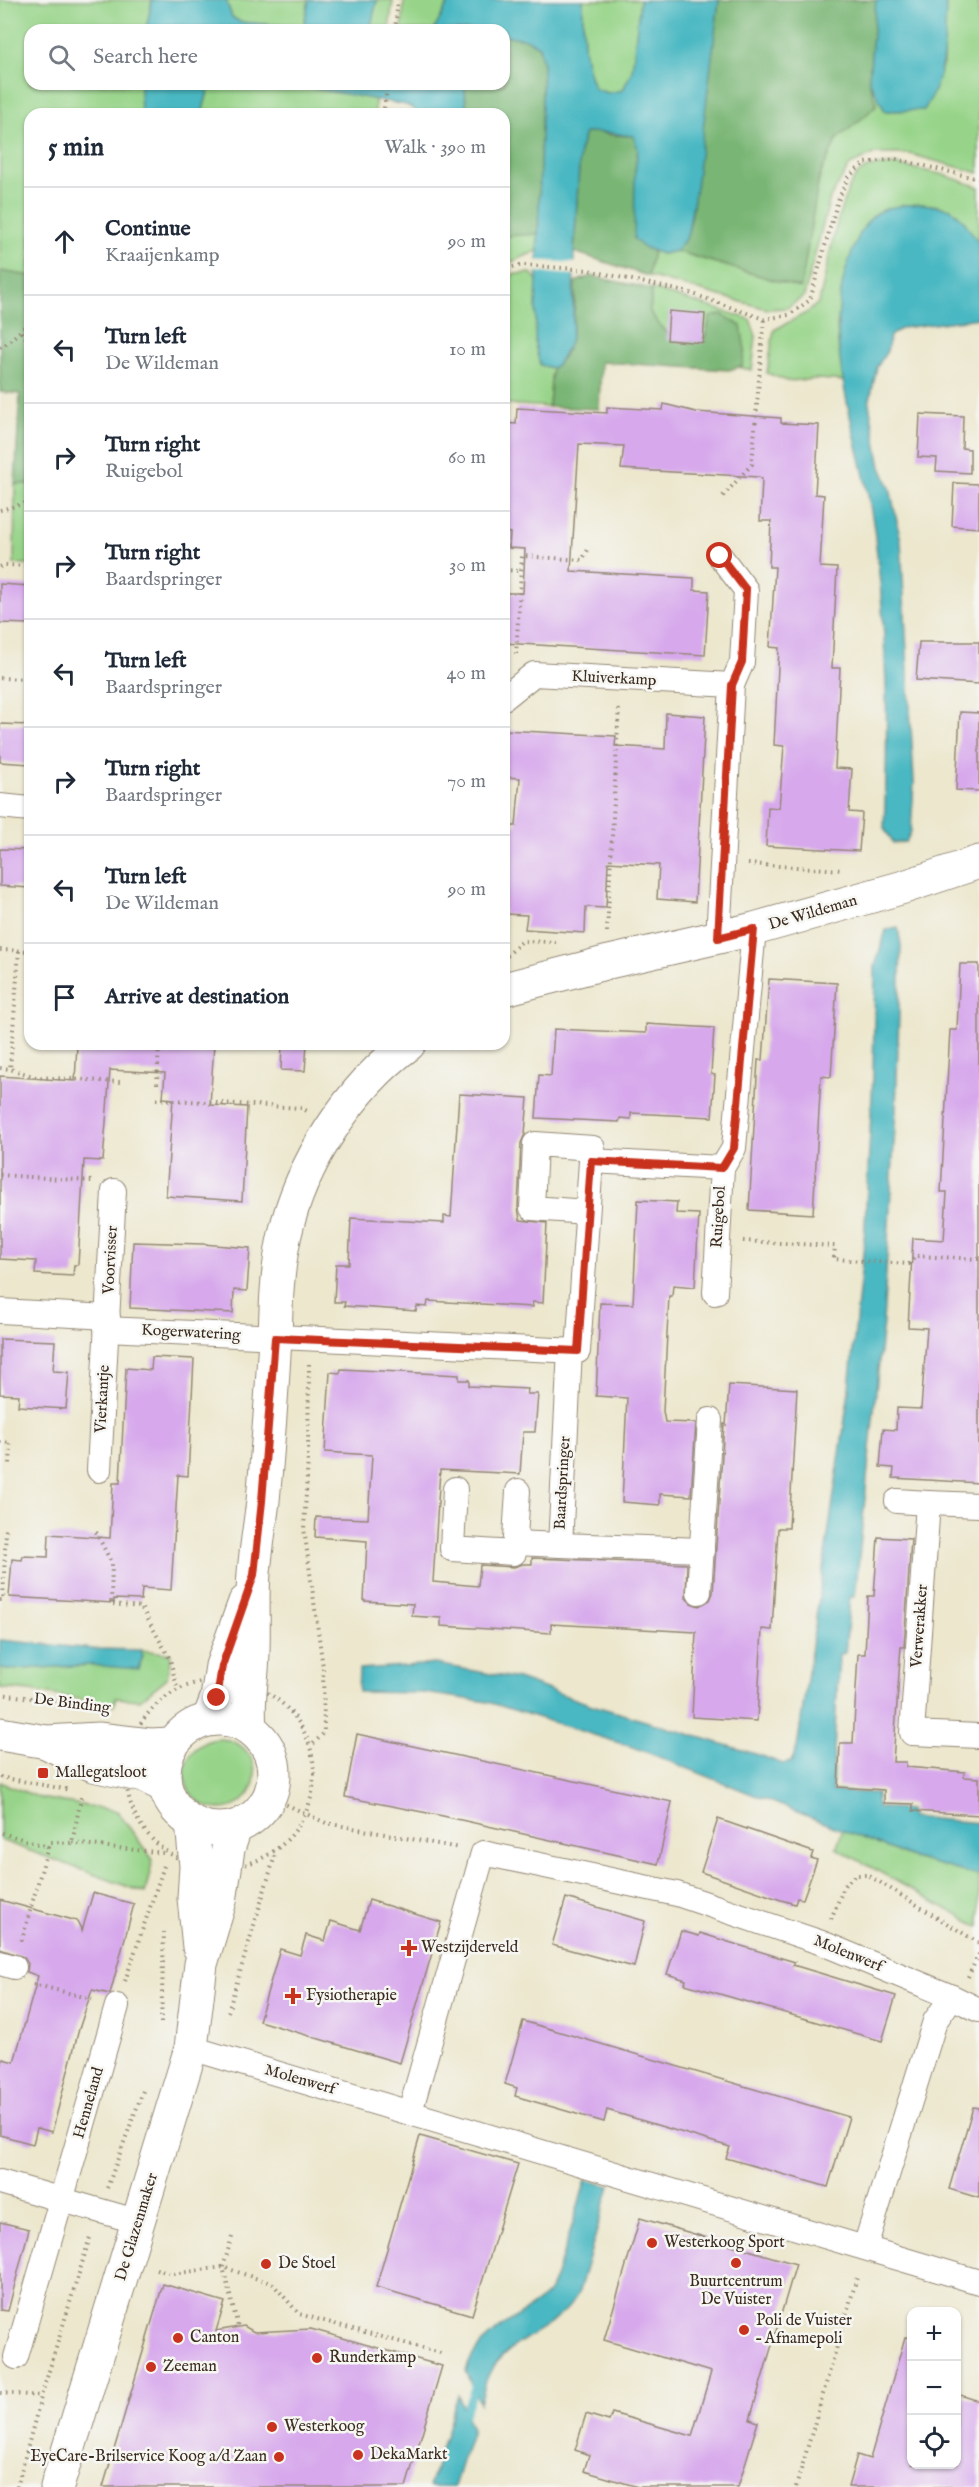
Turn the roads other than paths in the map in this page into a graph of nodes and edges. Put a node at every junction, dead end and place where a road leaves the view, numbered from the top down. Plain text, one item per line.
1 (720, 556) dead end
2 (732, 685) junction
3 (510, 693) edge
4 (0, 806) edge
5 (24, 808) edge
6 (979, 862) edge
7 (754, 929) junction
8 (718, 938) junction
9 (510, 987) edge
10 (394, 1050) edge
11 (591, 1161) junction
12 (722, 1168) junction
13 (109, 1186) road end
14 (588, 1212) junction
15 (715, 1293) dead end
16 (0, 1311) edge
17 (107, 1323) junction
18 (275, 1338) junction
19 (570, 1350) junction
20 (710, 1420) dead end
21 (99, 1470) dead end
22 (455, 1489) dead end
23 (518, 1491) dead end
24 (897, 1501) dead end
25 (928, 1503) junction
26 (979, 1505) edge
27 (515, 1543) junction
28 (560, 1545) junction
29 (702, 1550) junction
30 (699, 1592) dead end
31 (235, 1682) junction
32 (209, 1719) junction
33 (250, 1727) junction
34 (0, 1734) edge
35 (979, 1736) edge
36 (171, 1744) junction
37 (128, 1758) junction
38 (163, 1785) junction
39 (192, 1822) junction
40 (235, 1828) junction
41 (188, 1867) junction
42 (952, 1997) junction
43 (117, 2007) road end
44 (979, 2010) edge
45 (203, 2051) junction
46 (410, 2112) junction
47 (0, 2182) edge
48 (61, 2199) junction
49 (139, 2222) junction
50 (865, 2247) junction
51 (979, 2282) edge
52 (16, 2357) dead end
53 (57, 2487) edge

1 - 2 street
2 - 3 street, Kluiverkamp
2 - 8 street
4 - 5 street
6 - 7 street, De Wildeman
7 - 8 street, De Wildeman
7 - 12 street, Ruigebol
8 - 9 street, De Wildeman
10 - 18 street
11 - 12 street
11 - 14 street, Baardspringer
11 - 14 street
12 - 15 street, Ruigebol
13 - 17 street, Voorvisser
14 - 19 street, Baardspringer
16 - 17 street, Kogerwatering
17 - 18 street, Kogerwatering
17 - 21 street, Vierkantje
18 - 19 street
18 - 31 street
19 - 28 street, Baardspringer
20 - 29 street
22 - 27 street
23 - 27 street
24 - 25 street
25 - 26 street
25 - 35 street, Verwerakker
27 - 28 street
28 - 29 street, Baardspringer
29 - 30 street
31 - 32 street
31 - 33 street
32 - 33 street
32 - 36 street
33 - 40 street
34 - 37 street
36 - 37 street
36 - 38 street
37 - 38 street
38 - 39 street
39 - 40 street
39 - 41 street, De Glazenmaker
40 - 41 street, De Glazenmaker
41 - 45 street, De Glazenmaker
42 - 44 street, Molenwerf
42 - 46 street, Molenwerf
42 - 50 street
43 - 48 street, Henneland
45 - 46 street, Molenwerf
45 - 49 street, De Glazenmaker
46 - 50 street, Molenwerf
47 - 48 street
48 - 49 street
48 - 52 street, Henneland
49 - 53 street, De Glazenmaker
50 - 51 street, Molenwerf

